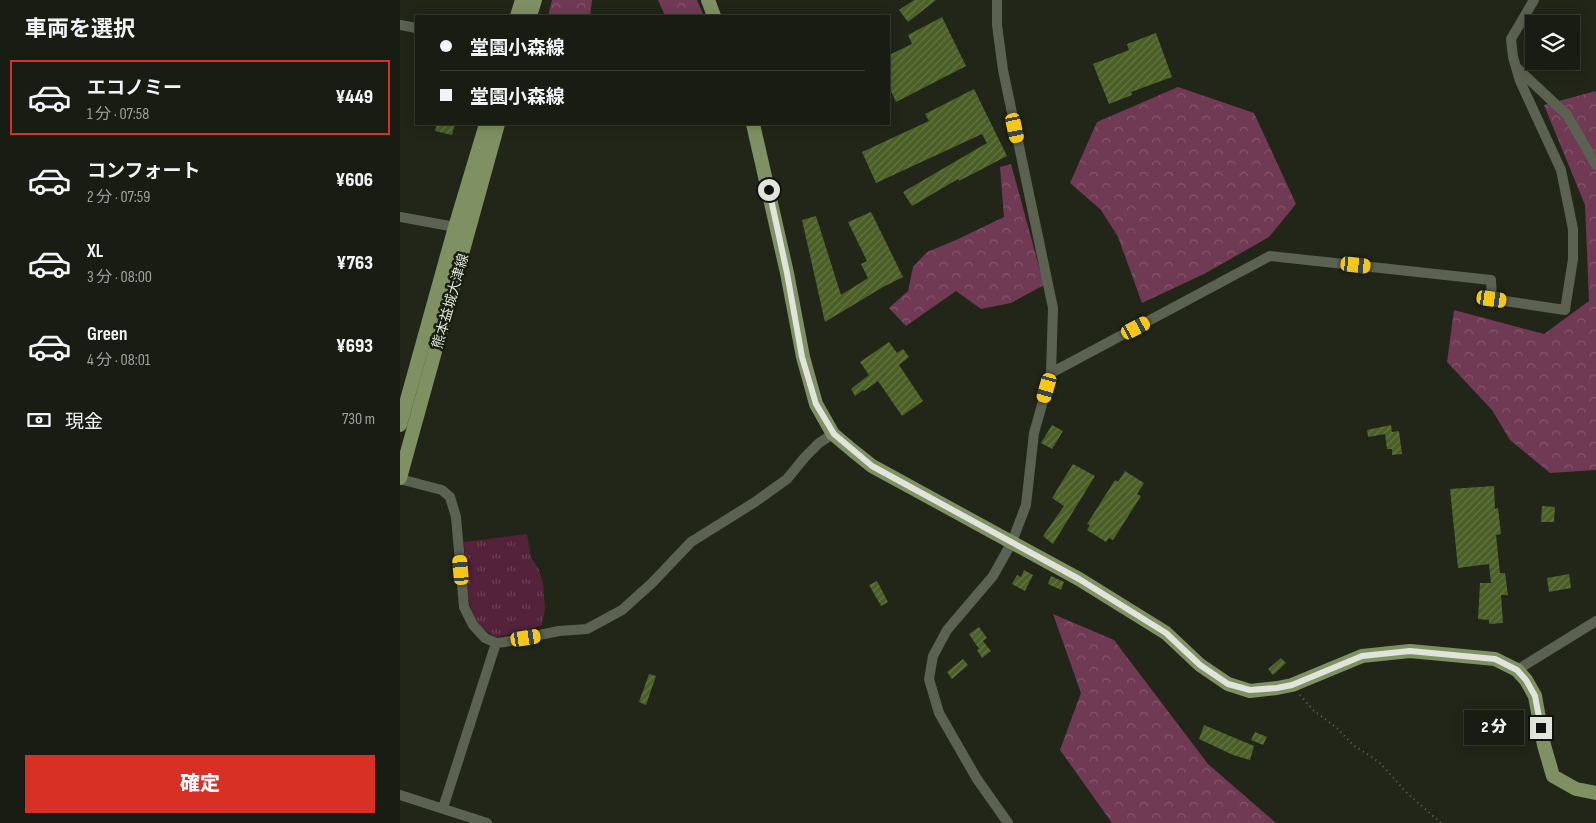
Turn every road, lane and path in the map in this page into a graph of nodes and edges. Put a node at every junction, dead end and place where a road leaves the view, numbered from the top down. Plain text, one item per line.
1 (522, 0) edge
2 (535, 0) edge
3 (708, 0) edge
4 (997, 0) edge
5 (1534, 0) edge
6 (517, 15) edge
7 (530, 15) edge
8 (714, 15) edge
9 (400, 25) edge
10 (415, 28) edge
11 (1516, 68) junction
12 (486, 125) edge
13 (498, 125) edge
14 (753, 125) edge
15 (1596, 165) edge
16 (400, 217) edge
17 (455, 227) junction
18 (1051, 373) junction
19 (400, 425) edge
20 (834, 434) junction
21 (401, 479) edge
22 (1012, 542) junction
23 (1596, 621) edge
24 (496, 643) junction
25 (1517, 670) junction
26 (1292, 685) junction
27 (1596, 793) edge
28 (400, 794) edge
29 (443, 808) junction
30 (487, 823) edge
31 (1008, 823) edge
32 (1441, 823) edge

1 - 6 main road
2 - 7 main road
3 - 8 main road
4 - 18 street
5 - 11 street
9 - 10 street
11 - 15 street
11 - 18 street
12 - 17 main road, 熊本益城大津線
13 - 21 main road, 熊本益城大津線
14 - 20 main road
16 - 17 street
17 - 19 main road, 熊本益城大津線
18 - 22 street
20 - 22 main road
20 - 24 street
21 - 24 street
22 - 26 main road
22 - 31 street
23 - 25 street
24 - 29 street
25 - 26 main road
25 - 27 main road
26 - 32 path
28 - 29 street
29 - 30 street

